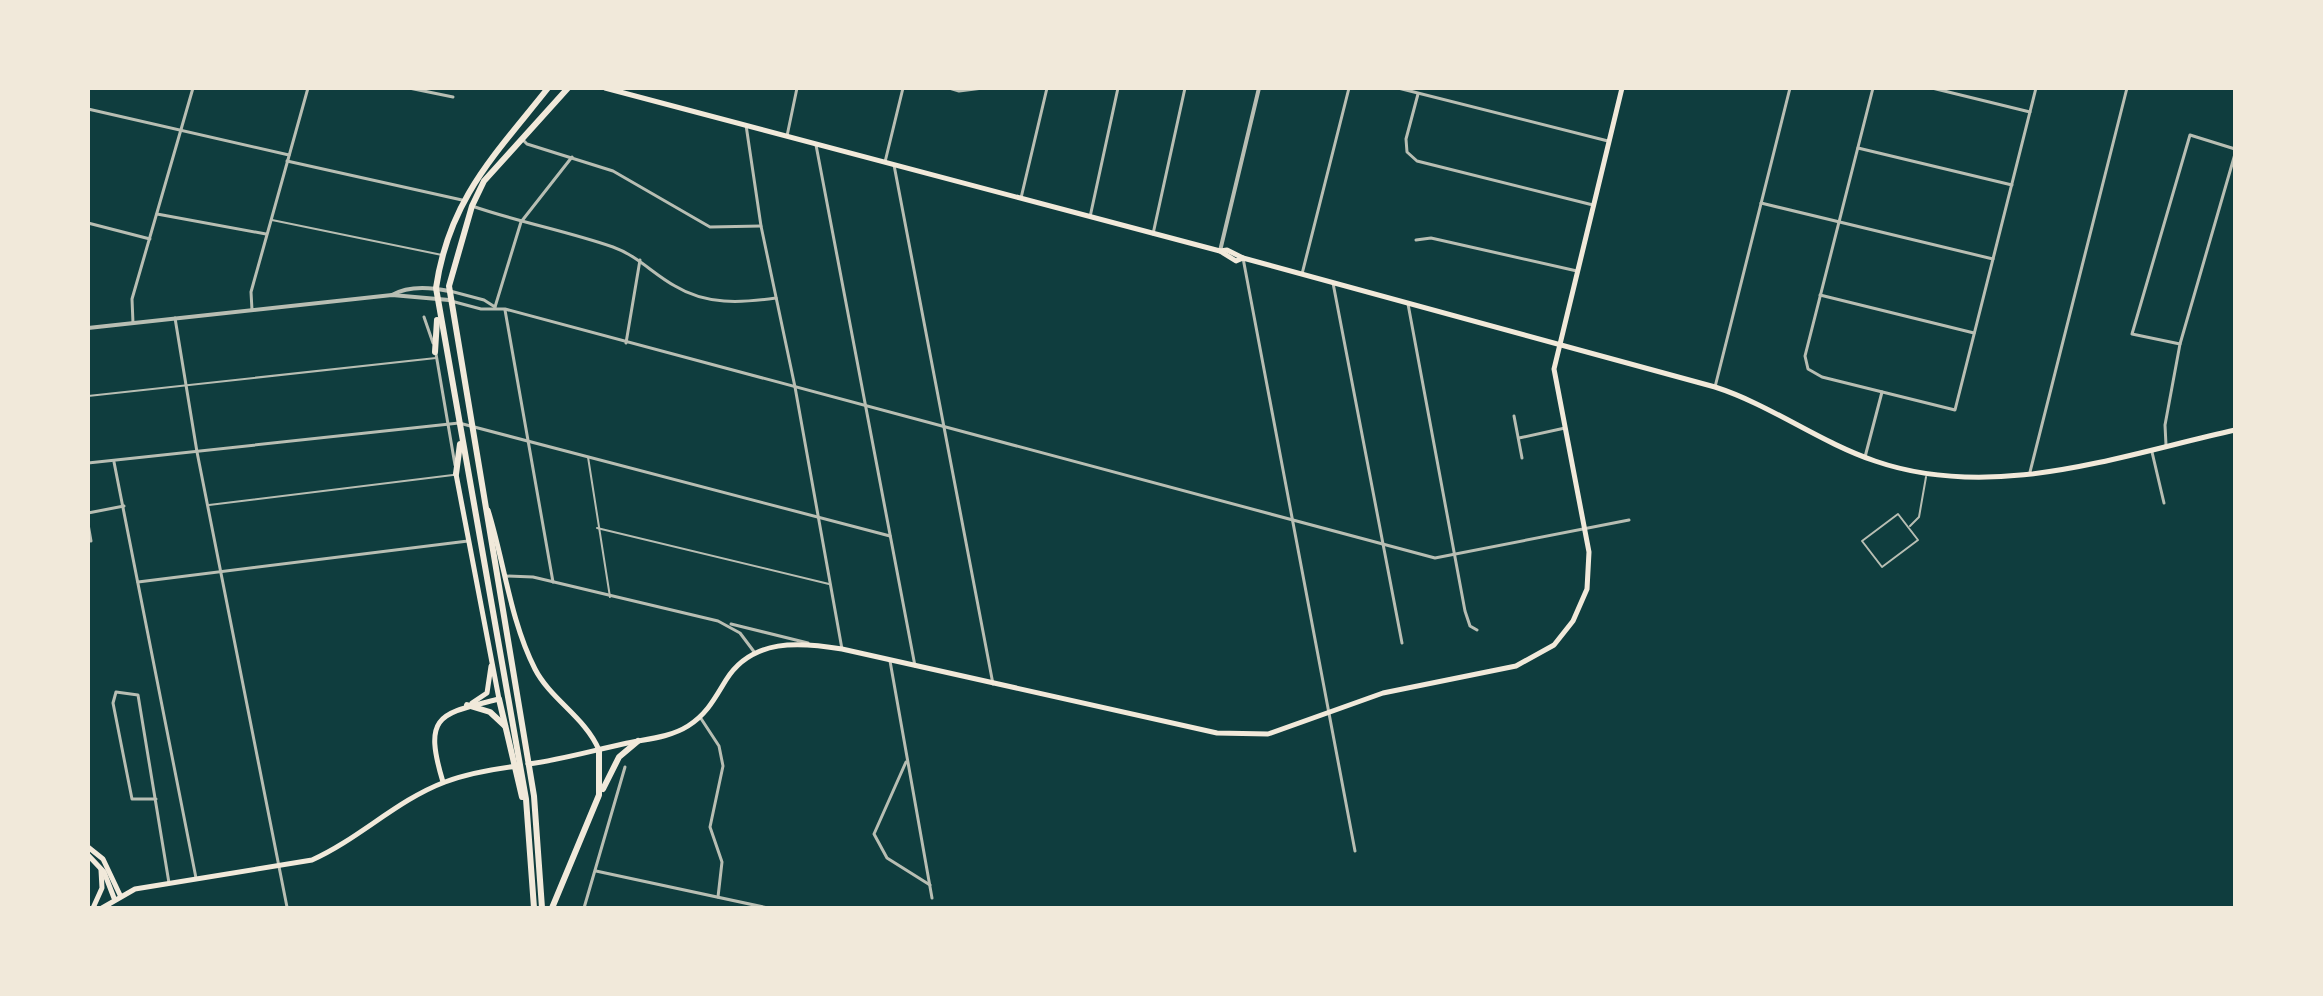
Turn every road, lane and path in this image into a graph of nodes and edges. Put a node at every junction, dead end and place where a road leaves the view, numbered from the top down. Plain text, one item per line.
1 (193, 88) edge
2 (308, 88) edge
3 (409, 88) edge
4 (548, 88) edge
5 (568, 88) edge
6 (605, 88) edge
7 (797, 88) edge
8 (903, 88) edge
9 (949, 88) edge
10 (983, 88) edge
11 (1047, 88) edge
12 (1118, 88) edge
13 (1185, 88) edge
14 (1259, 88) edge
15 (1349, 88) edge
16 (1398, 88) edge
17 (1622, 88) edge
18 (1790, 88) edge
19 (1873, 88) edge
20 (1932, 88) edge
21 (2036, 88) edge
22 (2127, 88) edge
23 (425, 90) edge
24 (1418, 94) junction
25 (453, 97) dead end
26 (88, 109) edge
27 (2030, 112) junction
28 (519, 124) junction
29 (746, 125) junction
30 (181, 128) junction
31 (787, 136) junction
32 (522, 139) junction
33 (1609, 141) junction
34 (816, 145) junction
35 (1858, 148) junction
36 (2235, 152) edge
37 (289, 155) junction
38 (572, 157) junction
39 (287, 161) junction
40 (885, 162) junction
41 (894, 165) junction
42 (2012, 185) junction
43 (1021, 198) junction
44 (462, 200) junction
45 (1761, 203) junction
46 (1593, 205) junction
47 (472, 206) junction
48 (157, 214) junction
49 (1090, 217) junction
50 (271, 219) junction
51 (521, 222) junction
52 (1839, 222) junction
53 (88, 223) edge
54 (761, 226) junction
55 (266, 234) junction
56 (1153, 234) junction
57 (150, 239) junction
58 (1416, 240) dead end
59 (1220, 251) junction
60 (444, 255) junction
61 (1243, 258) junction
62 (1993, 259) junction
63 (640, 260) junction
64 (1578, 271) junction
65 (1302, 274) junction
66 (1333, 283) junction
67 (436, 288) junction
68 (449, 291) junction
69 (392, 295) junction
70 (1820, 295) junction
71 (437, 298) junction
72 (777, 298) junction
73 (449, 300) junction
74 (1408, 304) junction
75 (495, 307) junction
76 (505, 309) junction
77 (252, 310) junction
78 (439, 313) junction
79 (424, 317) dead end
80 (175, 318) junction
81 (133, 323) junction
82 (88, 328) edge
83 (1974, 333) junction
84 (626, 343) junction
85 (1559, 344) junction
86 (2180, 344) junction
87 (436, 355) junction
88 (185, 385) junction
89 (795, 387) junction
90 (1715, 387) junction
91 (1882, 392) junction
92 (88, 396) edge
93 (865, 404) junction
94 (1514, 416) dead end
95 (448, 422) junction
96 (459, 423) junction
97 (472, 425) junction
98 (944, 426) junction
99 (1565, 428) junction
100 (2235, 430) edge
101 (1519, 438) junction
102 (462, 441) junction
103 (526, 441) junction
104 (2166, 445) junction
105 (2151, 449) junction
106 (197, 452) junction
107 (588, 457) junction
108 (1865, 457) junction
109 (1522, 458) dead end
110 (114, 461) junction
111 (88, 463) edge
112 (456, 474) junction
113 (1926, 474) junction
114 (2029, 476) junction
115 (486, 501) junction
116 (2164, 503) dead end
117 (208, 505) junction
118 (124, 506) junction
119 (88, 513) edge
120 (817, 518) junction
121 (1293, 520) junction
122 (1629, 520) dead end
123 (88, 524) edge
124 (1909, 527) junction
125 (597, 528) junction
126 (1585, 529) junction
127 (890, 536) junction
128 (88, 540) edge
129 (468, 541) junction
130 (1384, 544) junction
131 (1456, 555) junction
132 (221, 573) junction
133 (506, 576) junction
134 (138, 582) junction
135 (553, 582) junction
136 (830, 584) junction
137 (610, 597) junction
138 (718, 621) junction
139 (1477, 630) dead end
140 (808, 643) junction
141 (1402, 643) dead end
142 (842, 649) junction
143 (755, 653) junction
144 (491, 660) junction
145 (890, 661) junction
146 (915, 666) junction
147 (993, 684) junction
148 (499, 699) junction
149 (467, 705) junction
150 (1329, 715) junction
151 (700, 717) junction
152 (506, 727) junction
153 (638, 741) junction
154 (518, 748) junction
155 (599, 750) junction
156 (907, 760) junction
157 (625, 767) dead end
158 (524, 781) junction
159 (443, 782) junction
160 (599, 795) junction
161 (156, 799) junction
162 (88, 847) edge
163 (1355, 851) dead end
164 (88, 855) edge
165 (279, 868) junction
166 (101, 869) junction
167 (596, 871) junction
168 (196, 878) junction
169 (169, 883) junction
170 (930, 885) junction
171 (117, 896) junction
172 (718, 897) junction
173 (932, 898) dead end
174 (287, 907) edge
175 (93, 908) edge
176 (102, 908) edge
177 (534, 908) edge
178 (542, 908) edge
179 (552, 908) edge
180 (584, 908) edge
181 (768, 908) edge

1 - 30 street
2 - 37 street
3 - 23 street
4 - 28 highway
5 - 32 highway
6 - 29 main road
7 - 31 street
8 - 40 street
9 - 10 street
11 - 43 street
12 - 49 street
13 - 56 street
14 - 59 street
15 - 65 street
16 - 24 street
17 - 33 main road
18 - 45 street
19 - 35 street
20 - 27 street
21 - 27 street
22 - 114 street
23 - 25 street
24 - 33 street
24 - 46 street
26 - 30 street
27 - 42 street
28 - 32 highway
28 - 44 highway
29 - 31 main road
29 - 54 street
30 - 37 street
30 - 48 street
31 - 34 main road
32 - 38 street
32 - 47 highway
33 - 46 main road
34 - 40 main road
34 - 93 street
35 - 42 street
35 - 52 street
36 - 86 street
36 - 86 street
37 - 39 street
38 - 51 street
38 - 54 street
39 - 44 street
39 - 50 street
40 - 41 main road
41 - 43 main road
41 - 98 street
42 - 62 street
43 - 49 main road
44 - 60 highway
45 - 52 street
45 - 90 street
46 - 64 main road
47 - 51 street
47 - 68 highway
48 - 55 street
48 - 57 street
49 - 56 main road
50 - 55 street
50 - 60 lane
51 - 63 street
51 - 75 street
52 - 62 street
52 - 70 street
53 - 57 street
54 - 72 street
55 - 77 street
56 - 59 main road
57 - 81 street
58 - 64 street
59 - 61 main road
60 - 67 highway
61 - 65 main road
61 - 121 street
62 - 83 street
63 - 72 street
63 - 84 street
64 - 85 main road
65 - 66 main road
66 - 74 main road
66 - 130 street
67 - 68 street
67 - 69 street
67 - 71 highway
68 - 73 highway
68 - 75 street
69 - 71 street
69 - 77 street
70 - 83 street
70 - 91 street
71 - 73 street
71 - 78 highway
72 - 89 street
73 - 75 street
73 - 97 highway
74 - 85 main road
74 - 131 street
75 - 76 street
76 - 84 street
76 - 103 street
77 - 80 street
78 - 87 highway
78 - 96 highway
79 - 87 street
80 - 81 street
80 - 88 street
81 - 82 street
83 - 91 street
84 - 89 street
85 - 90 main road
85 - 99 main road
86 - 104 street
87 - 88 lane
87 - 95 street
88 - 92 lane
88 - 106 street
89 - 93 street
89 - 120 street
90 - 108 main road
91 - 108 street
93 - 98 street
93 - 127 street
94 - 101 street
95 - 96 street
95 - 106 street
95 - 112 street
96 - 97 street
96 - 102 highway
97 - 103 street
97 - 115 highway
98 - 121 street
98 - 147 street
99 - 101 street
99 - 126 main road
100 - 104 main road
101 - 109 street
102 - 112 highway
102 - 154 highway
103 - 107 street
103 - 135 street
104 - 105 main road
105 - 114 main road
105 - 116 street
106 - 110 street
106 - 117 street
107 - 120 street
107 - 125 lane
108 - 113 main road
110 - 111 street
110 - 118 street
112 - 117 lane
112 - 129 main road
113 - 114 main road
113 - 124 lane
115 - 133 main road
115 - 154 highway
117 - 132 street
118 - 119 street
118 - 134 street
120 - 127 street
120 - 136 street
121 - 130 street
121 - 150 street
122 - 126 street
123 - 128 street
124 - 124 lane
125 - 136 lane
125 - 137 lane
126 - 131 street
126 - 150 main road
127 - 146 street
129 - 132 street
129 - 144 main road
130 - 131 street
130 - 141 street
131 - 139 street
132 - 134 street
132 - 165 street
133 - 135 street
133 - 155 main road
134 - 168 street
135 - 137 street
136 - 142 street
137 - 138 street
138 - 140 street
138 - 143 street
140 - 142 main road
140 - 143 main road
142 - 145 main road
143 - 151 main road
144 - 148 main road
144 - 149 main road
145 - 146 main road
145 - 156 street
146 - 147 main road
147 - 150 main road
148 - 149 main road
148 - 152 highway
149 - 152 highway
149 - 159 main road
150 - 163 street
151 - 153 main road
151 - 172 street
152 - 154 highway
153 - 155 main road
153 - 160 highway
154 - 158 highway
154 - 158 highway
155 - 159 main road
155 - 160 highway
156 - 170 street
156 - 170 street
157 - 167 street
158 - 177 highway
158 - 178 highway
159 - 165 main road
160 - 179 highway
161 - 161 street
161 - 169 street
162 - 171 main road
164 - 166 main road
165 - 168 main road
165 - 174 street
166 - 171 main road
166 - 175 main road
167 - 172 street
167 - 180 street
168 - 169 main road
169 - 171 main road
170 - 173 street
171 - 176 main road
172 - 181 street

